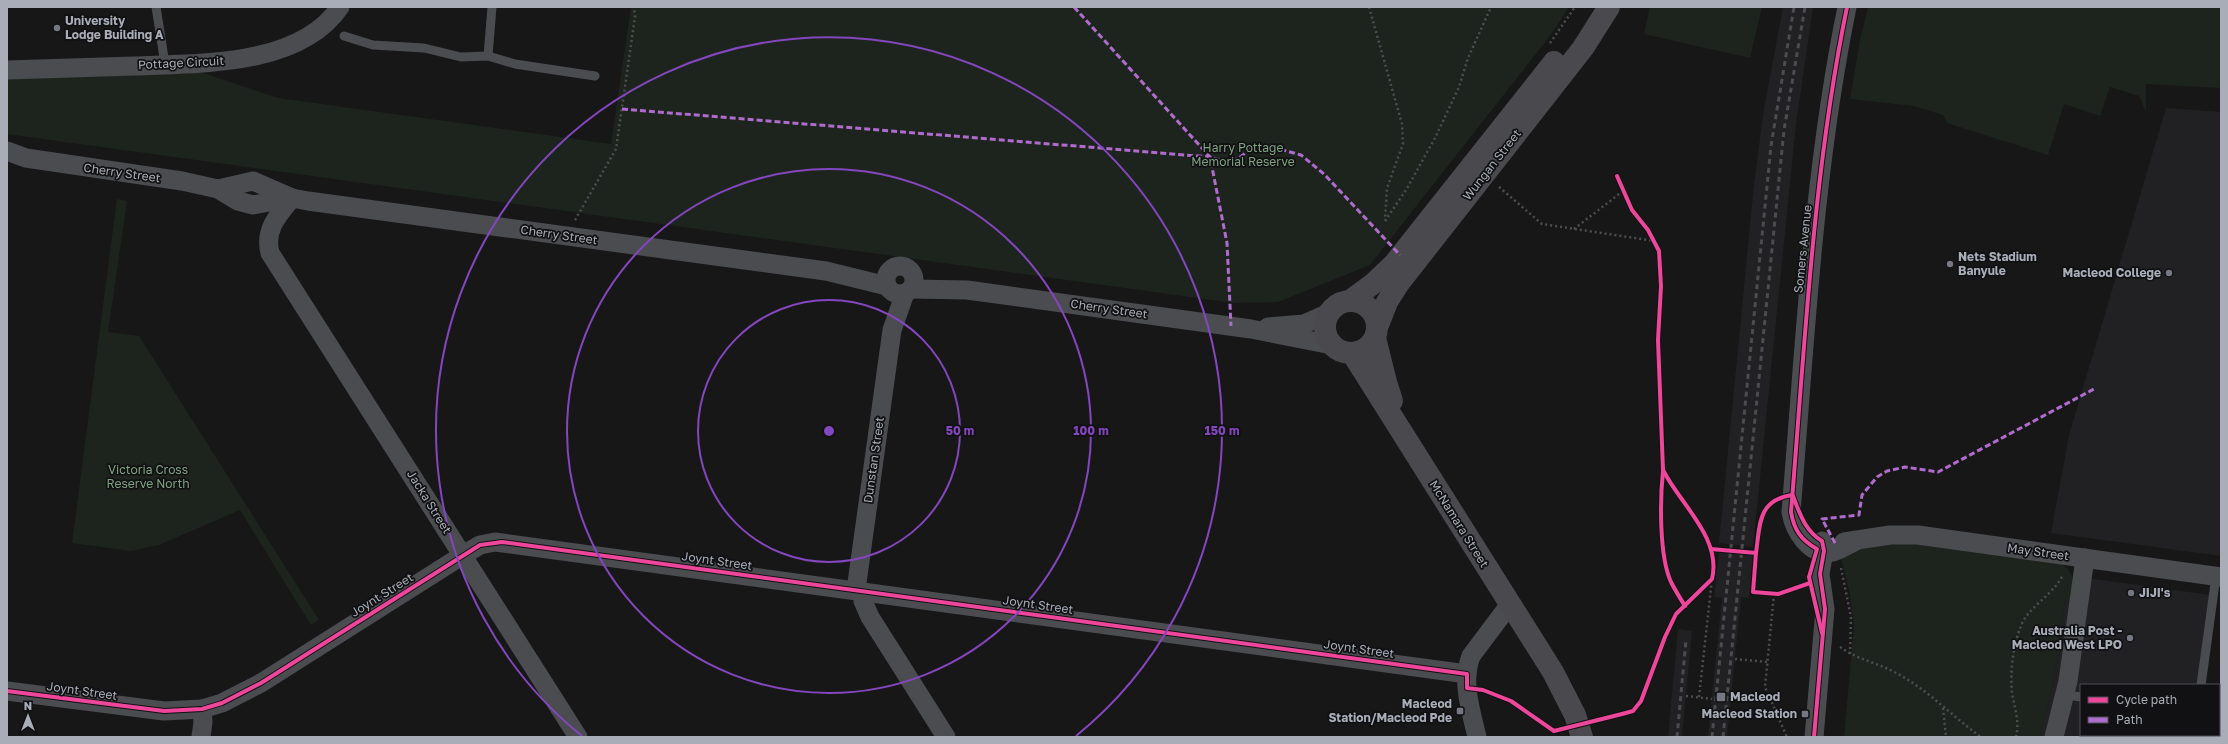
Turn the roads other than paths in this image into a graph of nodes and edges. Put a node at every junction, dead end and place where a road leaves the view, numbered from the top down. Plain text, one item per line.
1 (156, 7) edge
2 (340, 7) edge
3 (492, 7) edge
4 (1593, 7) edge
5 (1609, 7) edge
6 (1847, 7) edge
7 (344, 36) dead end
8 (488, 56) junction
9 (164, 64) junction
10 (7, 70) edge
11 (595, 76) dead end
12 (7, 151) edge
13 (26, 158) junction
14 (7, 160) edge
15 (300, 199) junction
16 (891, 268) joint
17 (826, 271) junction
18 (901, 286) junction
19 (1351, 300) junction
20 (1329, 313) junction
21 (1251, 329) junction
22 (1377, 332) junction
23 (1332, 345) junction
24 (1352, 353) junction
25 (1408, 443) junction
26 (1825, 548) junction
27 (463, 555) junction
28 (2085, 558) junction
29 (2218, 577) edge
30 (860, 591) junction
31 (1510, 604) junction
32 (1467, 674) junction
33 (2201, 684) edge
34 (7, 692) edge
35 (2073, 696) edge
36 (202, 709) junction
37 (201, 737) edge
38 (578, 737) edge
39 (946, 737) edge
40 (1477, 737) edge
41 (1582, 737) edge
42 (1814, 737) edge
43 (2054, 737) edge

1 - 9 lane
2 - 9 street, Pottage Circuit
3 - 8 lane
4 - 19 street, Wungan Street
5 - 22 street, Wungan Street
6 - 26 street, Somers Avenue
7 - 8 lane
8 - 11 lane
9 - 10 street, Pottage Circuit
12 - 13 street, Cherry Street
13 - 14 street, Cherry Street
13 - 15 street, Cherry Street
15 - 17 street, Cherry Street
15 - 27 street, Jacka Street
16 - 17 street, Cherry Street
16 - 18 street, Dunstan Street
17 - 18 street, Cherry Street
18 - 21 street, Cherry Street
18 - 30 street, Dunstan Street
19 - 20 street
19 - 22 street
20 - 21 street, Cherry Street
20 - 23 street
21 - 23 street, Cherry Street
22 - 24 street
22 - 25 street, McNamara Street
23 - 24 street
24 - 25 street, McNamara Street
25 - 31 street, McNamara Street
26 - 28 street, May Street
26 - 42 street
27 - 30 street, Joynt Street
27 - 36 street, Joynt Street
27 - 38 street, Jacka Street
28 - 29 street, May Street
28 - 35 street
29 - 33 lane
30 - 32 street, Joynt Street
30 - 39 street, Dunstan Street
31 - 32 street
31 - 41 street, McNamara Street
32 - 40 street
34 - 36 street, Joynt Street
35 - 43 street
36 - 37 street

